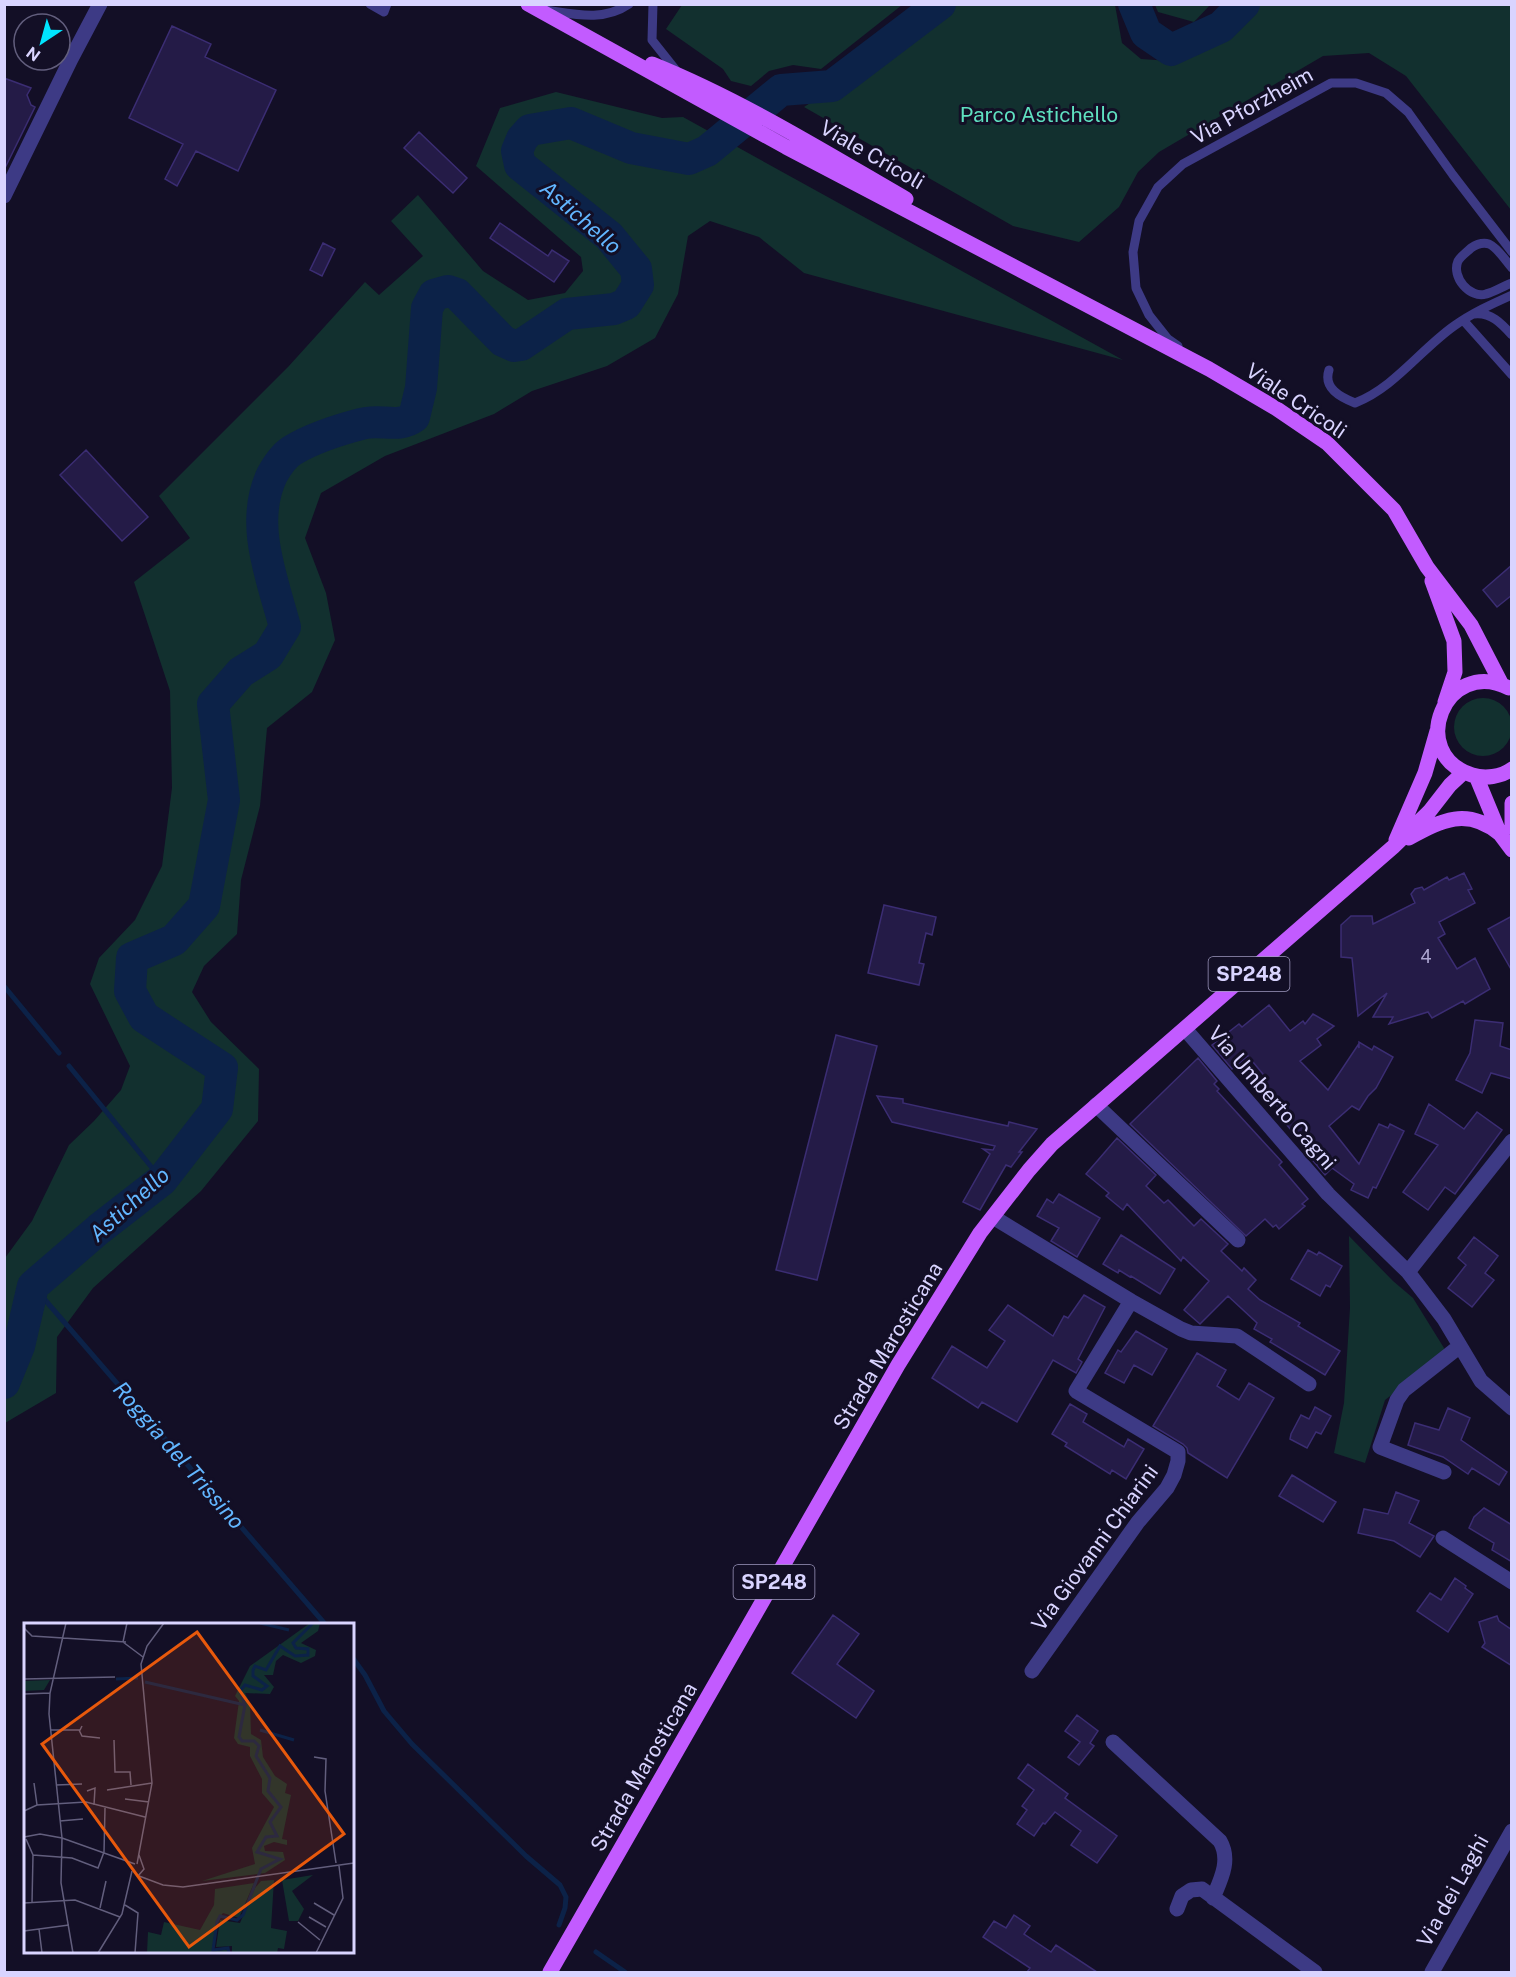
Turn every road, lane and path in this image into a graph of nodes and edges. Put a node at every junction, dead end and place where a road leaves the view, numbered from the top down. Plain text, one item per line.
1 (100, 4) edge
2 (370, 4) edge
3 (387, 4) edge
4 (629, 4) edge
5 (653, 4) edge
6 (532, 6) edge
7 (578, 33) junction
8 (681, 76) junction
9 (724, 104) junction
10 (4, 196) edge
11 (1512, 252) edge
12 (1512, 268) edge
13 (1512, 283) edge
14 (1512, 295) edge
15 (1476, 312) junction
16 (1463, 320) junction
17 (1512, 335) edge
18 (1209, 369) junction
19 (1329, 370) dead end
20 (1512, 375) edge
21 (1427, 567) junction
22 (1507, 687) edge
23 (1445, 704) junction
24 (1438, 728) junction
25 (1512, 769) edge
26 (1470, 774) junction
27 (1512, 803) edge
28 (1506, 830) edge
29 (1393, 847) junction
30 (1512, 850) edge
31 (1185, 1029) junction
32 (1096, 1105) junction
33 (1512, 1141) edge
34 (993, 1217) junction
35 (1238, 1240) dead end
36 (1408, 1272) junction
37 (1131, 1301) junction
38 (1460, 1346) junction
39 (1309, 1384) dead end
40 (1512, 1408) edge
41 (1444, 1472) dead end
42 (1443, 1538) dead end
43 (1512, 1582) edge
44 (1032, 1671) dead end
45 (1113, 1742) dead end
46 (1512, 1831) edge
47 (1214, 1898) junction
48 (1177, 1909) dead end
49 (550, 1972) edge
50 (1315, 1972) edge
51 (1432, 1972) edge

1 - 10 street
2 - 3 lane
4 - 6 lane
5 - 8 lane
6 - 7 main road, Viale Cricoli
7 - 8 main road, Viale Cricoli
7 - 9 main road, Viale Cricoli
8 - 9 main road, Viale Cricoli
9 - 18 main road, Viale Cricoli
11 - 18 lane, Via Pforzheim
12 - 13 lane
14 - 15 lane
15 - 16 lane
15 - 17 lane
16 - 19 lane
16 - 20 lane
18 - 21 main road, Viale Cricoli
21 - 22 main road, Viale Cricoli
21 - 23 main road, Viale Cricoli
22 - 23 main road
23 - 24 main road, SP248
24 - 26 main road
24 - 29 main road, Strada Marosticana / SP248
25 - 26 main road
26 - 28 main road
26 - 29 main road, Strada Marosticana / SP248
27 - 28 main road
28 - 29 main road, Strada Marosticana
28 - 30 main road
29 - 31 main road, Strada Marosticana / SP248
31 - 32 main road, Strada Marosticana / SP248
31 - 36 street, Via Umberto Cagni
32 - 34 main road, Strada Marosticana / SP248
32 - 35 street
33 - 36 street
34 - 37 street
34 - 49 main road, Strada Marosticana / SP248
36 - 38 street, Via Umberto Cagni
37 - 39 street
37 - 44 street, Via Giovanni Chiarini
38 - 40 street, Via Umberto Cagni
38 - 41 street
42 - 43 street
45 - 47 street
46 - 51 street, Via dei Laghi
47 - 48 street
47 - 50 street

